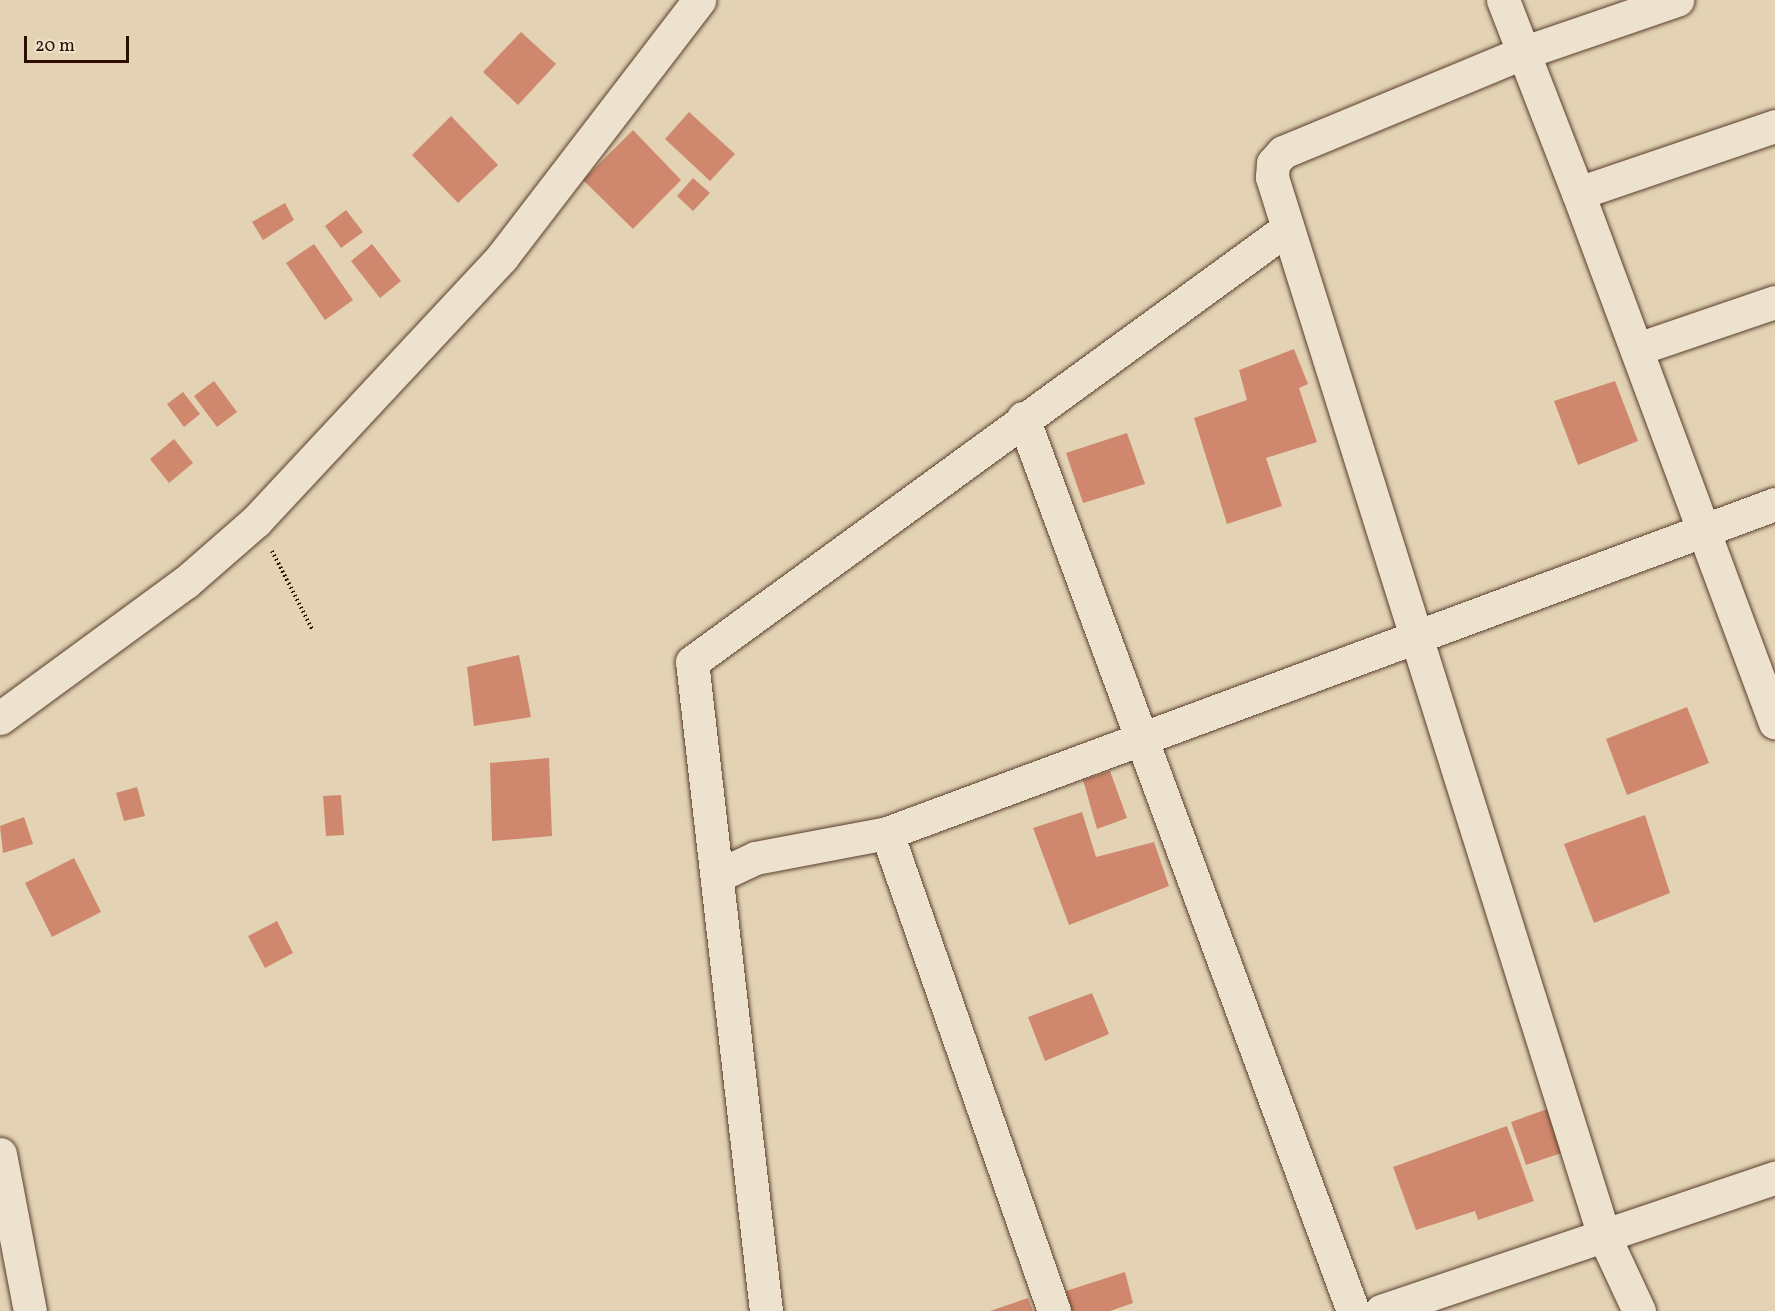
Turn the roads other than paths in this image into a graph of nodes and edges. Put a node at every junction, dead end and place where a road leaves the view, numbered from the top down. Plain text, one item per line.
1 (699, 0) edge
2 (1503, 0) edge
3 (1677, 0) edge
4 (1525, 52) junction
5 (1775, 126) edge
6 (1578, 193) junction
7 (1285, 230) junction
8 (1775, 302) edge
9 (1637, 349) junction
10 (1023, 418) junction
11 (1775, 504) edge
12 (1706, 527) junction
13 (1416, 639) junction
14 (0, 718) edge
15 (1775, 723) edge
16 (1140, 739) junction
17 (887, 832) junction
18 (717, 876) junction
19 (0, 1154) edge
20 (1775, 1178) edge
21 (1604, 1236) junction
22 (30, 1311) edge
23 (766, 1311) edge
24 (1054, 1311) edge
25 (1353, 1311) edge
26 (1381, 1311) edge
27 (1639, 1311) edge

1 - 14 street
2 - 4 street
3 - 4 street
4 - 6 street
4 - 7 street
5 - 6 street
6 - 9 street
7 - 10 street
7 - 13 street
8 - 9 street
9 - 12 street
10 - 16 street
10 - 18 street
11 - 12 street
12 - 13 street
12 - 15 street
13 - 16 street
13 - 21 street
16 - 17 street
16 - 25 street
17 - 18 street
17 - 24 street
18 - 23 street
19 - 22 street
20 - 21 street
21 - 26 street
21 - 27 street

